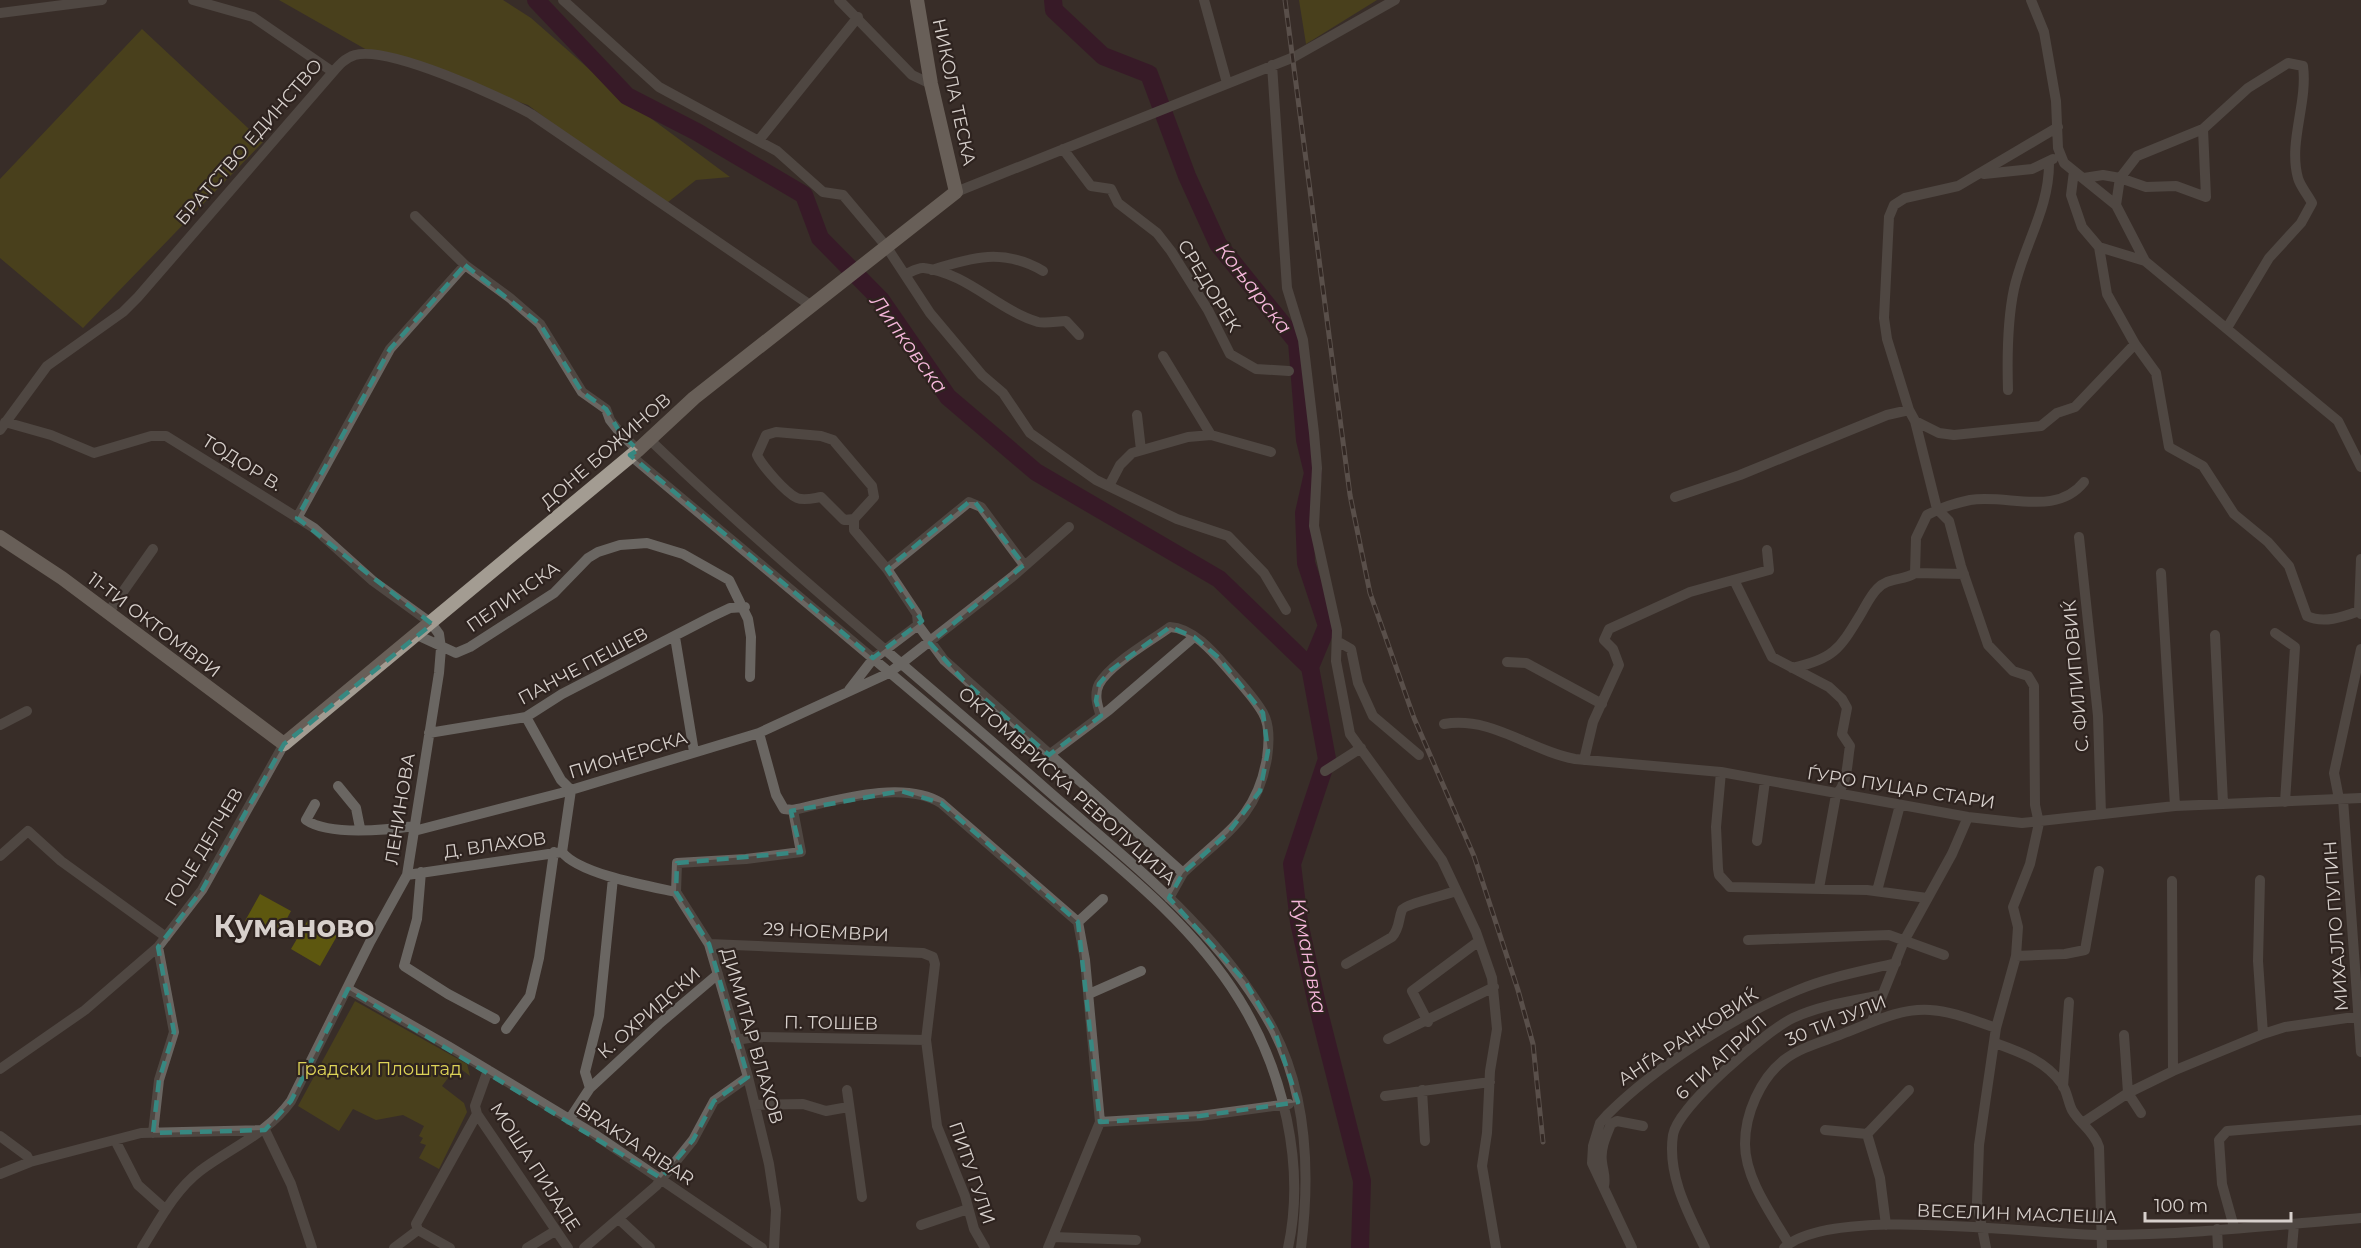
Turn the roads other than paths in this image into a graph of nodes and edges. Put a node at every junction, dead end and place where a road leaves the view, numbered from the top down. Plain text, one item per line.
1 (102, 0) edge
2 (196, 0) edge
3 (562, 0) edge
4 (839, 0) edge
5 (916, 0) edge
6 (1204, 0) edge
7 (1395, 0) edge
8 (2031, 0) edge
9 (0, 14) edge
10 (858, 17) junction
11 (1272, 65) junction
12 (333, 72) junction
13 (1227, 83) junction
14 (931, 84) junction
15 (2058, 127) junction
16 (2203, 129) junction
17 (759, 140) junction
18 (1063, 149) junction
19 (2061, 156) junction
20 (2049, 161) junction
21 (2074, 171) junction
22 (1980, 174) junction
23 (2084, 178) junction
24 (2120, 178) junction
25 (956, 192) junction
26 (2116, 205) junction
27 (415, 216) dead end
28 (886, 246) junction
29 (2099, 247) junction
30 (2145, 261) junction
31 (465, 265) junction
32 (931, 270) junction
33 (1043, 271) dead end
34 (906, 274) junction
35 (810, 305) junction
36 (2227, 328) junction
37 (1079, 335) dead end
38 (2135, 344) junction
39 (1163, 356) dead end
40 (1289, 371) dead end
41 (2008, 390) dead end
42 (1909, 410) junction
43 (1137, 415) dead end
44 (1915, 421) junction
45 (3, 426) edge
46 (1211, 435) junction
47 (649, 439) junction
48 (1141, 450) junction
49 (1271, 452) dead end
50 (634, 453) junction
51 (2361, 467) edge
52 (2084, 482) dead end
53 (1109, 486) junction
54 (1675, 496) dead end
55 (1937, 509) junction
56 (297, 518) junction
57 (854, 519) junction
58 (1069, 527) dead end
59 (0, 537) edge
60 (2079, 537) dead end
61 (153, 549) dead end
62 (1767, 550) dead end
63 (2361, 559) edge
64 (1024, 566) junction
65 (887, 569) junction
66 (1915, 573) junction
67 (2161, 573) dead end
68 (1964, 574) junction
69 (1734, 580) junction
70 (745, 607) junction
71 (1286, 610) dead end
72 (108, 613) junction
73 (2360, 613) edge
74 (431, 623) junction
75 (918, 625) junction
76 (2275, 633) dead end
77 (417, 635) junction
78 (2215, 635) dead end
79 (675, 637) junction
80 (1194, 637) junction
81 (930, 642) junction
82 (1337, 642) junction
83 (441, 648) junction
84 (885, 649) junction
85 (2361, 649) edge
86 (873, 659) junction
87 (1507, 662) dead end
88 (902, 663) junction
89 (1792, 668) junction
90 (889, 673) junction
91 (750, 677) dead end
92 (847, 693) junction
93 (1602, 704) junction
94 (27, 711) dead end
95 (1101, 716) junction
96 (525, 717) junction
97 (1444, 724) dead end
98 (0, 725) edge
99 (429, 733) junction
100 (759, 733) junction
101 (285, 744) junction
102 (1361, 748) junction
103 (694, 752) junction
104 (1049, 755) junction
105 (1419, 755) dead end
106 (1584, 760) junction
107 (1325, 771) dead end
108 (1721, 772) junction
109 (1765, 781) junction
110 (338, 786) dead end
111 (571, 790) junction
112 (1836, 795) junction
113 (2361, 798) edge
114 (2341, 799) junction
115 (2285, 802) junction
116 (2223, 803) junction
117 (315, 804) dead end
118 (1900, 805) junction
119 (2175, 806) junction
120 (793, 810) junction
121 (2101, 814) junction
122 (1968, 818) junction
123 (2039, 823) junction
124 (360, 828) junction
125 (414, 829) junction
126 (1757, 841) dead end
127 (558, 852) junction
128 (0, 856) edge
129 (2099, 871) dead end
130 (421, 872) junction
131 (1183, 873) junction
132 (407, 874) junction
133 (613, 878) junction
134 (2260, 880) dead end
135 (2172, 881) dead end
136 (1819, 888) junction
137 (1456, 891) junction
138 (1877, 891) junction
139 (676, 892) junction
140 (1169, 898) junction
141 (1928, 898) junction
142 (1103, 899) dead end
143 (2356, 911) edge
144 (1078, 922) junction
145 (166, 937) junction
146 (1479, 940) junction
147 (1748, 940) dead end
148 (1904, 941) junction
149 (709, 944) junction
150 (158, 947) junction
151 (1944, 955) dead end
152 (2016, 956) junction
153 (1896, 963) junction
154 (935, 964) joint
155 (1346, 964) dead end
156 (1141, 971) dead end
157 (718, 975) junction
158 (1494, 987) junction
159 (348, 989) junction
160 (1089, 994) junction
161 (1882, 995) junction
162 (2068, 1002) dead end
163 (2360, 1016) edge
164 (495, 1019) dead end
165 (1872, 1021) junction
166 (1428, 1022) junction
167 (1996, 1028) junction
168 (506, 1029) dead end
169 (2263, 1034) junction
170 (2124, 1035) dead end
171 (736, 1040) junction
172 (926, 1040) junction
173 (1388, 1040) dead end
174 (1995, 1043) junction
175 (2361, 1052) edge
176 (0, 1069) edge
177 (488, 1070) junction
178 (2173, 1071) junction
179 (748, 1077) junction
180 (1490, 1082) junction
181 (2063, 1087) junction
182 (590, 1088) junction
183 (847, 1090) dead end
184 (1422, 1090) junction
185 (1909, 1090) dead end
186 (2128, 1093) junction
187 (1385, 1096) dead end
188 (1298, 1102) junction
189 (755, 1105) junction
190 (1284, 1105) junction
191 (848, 1107) junction
192 (2141, 1113) dead end
193 (477, 1114) junction
194 (569, 1120) junction
195 (2361, 1120) edge
196 (1100, 1122) junction
197 (2084, 1122) junction
198 (1643, 1126) dead end
199 (265, 1130) junction
200 (1825, 1130) dead end
201 (226, 1131) junction
202 (153, 1133) junction
203 (1867, 1134) junction
204 (0, 1136) edge
205 (115, 1140) junction
206 (1425, 1141) dead end
207 (237, 1148) junction
208 (30, 1162) junction
209 (0, 1174) edge
210 (661, 1178) junction
211 (1604, 1186) junction
212 (862, 1197) dead end
213 (968, 1209) junction
214 (166, 1210) junction
215 (2361, 1218) edge
216 (619, 1219) junction
217 (2294, 1224) junction
218 (921, 1225) dead end
219 (1886, 1226) junction
220 (2234, 1227) junction
221 (1982, 1229) junction
222 (2217, 1229) junction
223 (418, 1230) junction
224 (555, 1231) junction
225 (2101, 1235) junction
226 (1053, 1237) junction
227 (1136, 1240) dead end
228 (1787, 1246) edge
229 (142, 1248) edge
230 (312, 1248) edge
231 (394, 1248) edge
232 (450, 1248) edge
233 (527, 1248) edge
234 (568, 1248) edge
235 (584, 1248) edge
236 (650, 1248) edge
237 (762, 1248) edge
238 (774, 1248) edge
239 (985, 1248) edge
240 (1048, 1248) edge
241 (1288, 1248) edge
242 (1301, 1248) edge
243 (1496, 1248) edge
244 (1632, 1248) edge
245 (1704, 1248) edge
246 (1986, 1248) edge
247 (2103, 1248) edge
248 (2218, 1248) edge
249 (2292, 1248) edge

1 - 9 street
2 - 12 street
3 - 17 street
4 - 10 street
5 - 14 main road, НИКОЛА ТЕСКА
6 - 13 street
7 - 11 street
8 - 15 street
10 - 14 street
10 - 17 street
11 - 13 street
11 - 82 street
12 - 35 street, БРАТСТВО ЕДИНСТВО
12 - 45 street, БРАТСТВО ЕДИНСТВО
13 - 18 street
14 - 25 main road, НИКОЛА ТЕСКА
15 - 19 street
15 - 22 street
16 - 24 street
16 - 24 street
16 - 36 street
17 - 28 street
18 - 25 street
18 - 40 street, СРЕДОРЕК
19 - 20 street
19 - 21 street
20 - 22 street
20 - 41 street
21 - 23 street
21 - 29 street
22 - 42 street
23 - 24 street
23 - 26 street
24 - 26 street
25 - 28 main road, ДОНЕ БОЖИНОВ
26 - 30 street
27 - 31 street, ОКТОМВРИСКА РЕВОЛУЦИЈА
28 - 34 street
28 - 35 main road, ДОНЕ БОЖИНОВ
29 - 30 street
29 - 38 street
30 - 36 street
31 - 50 street, ОКТОМВРИСКА РЕВОЛУЦИЈА
31 - 56 street
32 - 33 street
32 - 34 street
32 - 37 street
34 - 53 street
35 - 47 main road, ДОНЕ БОЖИНОВ
36 - 51 street
38 - 44 street
38 - 73 street
39 - 46 street
42 - 44 street
42 - 54 street
43 - 48 street
44 - 55 street
45 - 56 street, ТОДОР В.
46 - 48 street
46 - 49 street
47 - 50 main road, ДОНЕ БОЖИНОВ
47 - 84 street, ОКТОМВРИСКА РЕВОЛУЦИЈА
48 - 53 street
50 - 74 main road, ДОНЕ БОЖИНОВ
50 - 86 street, ОКТОМВРИСКА РЕВОЛУЦИЈА
52 - 55 street
53 - 71 street
55 - 66 street
55 - 68 street
56 - 74 street, ТОДОР В.
57 - 57 street
57 - 65 street
58 - 64 street, ПИОНЕРСКА
59 - 72 main road, 11-ТИ ОКТОМВРИ
60 - 121 street, С. ФИЛИПОВИЌ
61 - 72 street
62 - 69 street
63 - 73 street
64 - 65 street
64 - 81 street, ПИОНЕРСКА
65 - 75 street
66 - 68 street
66 - 89 street
67 - 119 street
68 - 123 street
69 - 89 street
69 - 93 street
70 - 79 street, ПАНЧЕ ПЕШЕВ
70 - 83 street, ПЕЛИНСКА
70 - 91 street, ПЕЛИНСКА
72 - 101 main road, 11-ТИ ОКТОМВРИ
74 - 77 main road, ДОНЕ БОЖИНОВ
74 - 83 street, ЛЕНИНОВА
75 - 81 street
75 - 84 street, ПИОНЕРСКА
76 - 115 street
77 - 83 street
77 - 101 main road, ДОНЕ БОЖИНОВ
78 - 116 street
79 - 96 street, ПАНЧЕ ПЕШЕВ
79 - 103 street
80 - 95 street
80 - 95 street
80 - 131 street
81 - 88 street, ПИОНЕРСКА
81 - 104 street
82 - 102 street
82 - 105 street
83 - 99 street, ЛЕНИНОВА
84 - 86 street, ПИОНЕРСКА
84 - 88 street, ОКТОМВРИСКА РЕВОЛУЦИЈА
85 - 114 street, МИХАЈЛО ПУПИН
86 - 90 street, ОКТОМВРИСКА РЕВОЛУЦИЈА
86 - 92 street, ПИОНЕРСКА
87 - 93 street
88 - 90 street, ПИОНЕРСКА
88 - 140 street, ОКТОМВРИСКА РЕВОЛУЦИЈА
89 - 112 street
90 - 92 street, ПИОНЕРСКА
90 - 190 street, ОКТОМВРИСКА РЕВОЛУЦИЈА
92 - 100 street, ПИОНЕРСКА
93 - 106 street
94 - 98 street
95 - 104 street
96 - 99 street, ПАНЧЕ ПЕШЕВ
96 - 111 street
97 - 106 street, ЃУРО ПУЦАР СТАРИ
99 - 125 street, ЛЕНИНОВА
100 - 103 street, ПИОНЕРСКА
100 - 120 street
101 - 145 street, ГОЦЕ ДЕЛЧЕВ
102 - 107 street
102 - 137 street
103 - 111 street, ПИОНЕРСКА
104 - 131 street
106 - 108 street, ЃУРО ПУЦАР СТАРИ
108 - 109 street, ЃУРО ПУЦАР СТАРИ
108 - 136 street
109 - 112 street, ЃУРО ПУЦАР СТАРИ
109 - 126 street
110 - 124 street
111 - 125 street, ПИОНЕРСКА
111 - 127 street, Д. ВЛАХОВ
112 - 118 street, ЃУРО ПУЦАР СТАРИ
112 - 136 street
113 - 114 street, ЃУРО ПУЦАР СТАРИ
114 - 115 street, ЃУРО ПУЦАР СТАРИ
114 - 143 street, МИХАЈЛО ПУПИН
115 - 116 street, ЃУРО ПУЦАР СТАРИ
116 - 119 street, ЃУРО ПУЦАР СТАРИ
117 - 124 street, ПИОНЕРСКА
118 - 122 street, ЃУРО ПУЦАР СТАРИ
118 - 138 street
119 - 121 street, ЃУРО ПУЦАР СТАРИ
120 - 139 street
120 - 144 street
121 - 123 street, ЃУРО ПУЦАР СТАРИ
122 - 123 street, ЃУРО ПУЦАР СТАРИ
122 - 141 street
123 - 152 street
124 - 125 street, ПИОНЕРСКА
125 - 132 street, ЛЕНИНОВА
127 - 130 street, Д. ВЛАХОВ
127 - 133 street
127 - 168 street
128 - 145 street
129 - 152 street
130 - 132 street, Д. ВЛАХОВ
130 - 164 street
131 - 140 street
132 - 159 street, ЛЕНИНОВА
133 - 139 street
133 - 182 street
134 - 169 street
135 - 178 street
136 - 138 street
137 - 146 street
137 - 155 street
138 - 141 street
139 - 149 street, ДИМИТАР ВЛАХОВ
140 - 188 street, ОКТОМВРИСКА РЕВОЛУЦИЈА
141 - 148 street
142 - 144 street
143 - 163 street, МИХАЈЛО ПУПИН
144 - 160 street
145 - 150 street, ГОЦЕ ДЕЛЧЕВ
146 - 158 street
146 - 166 street
147 - 148 street
148 - 151 street
148 - 153 street
149 - 154 street, 29 НОЕМВРИ
149 - 157 street, ДИМИТАР ВЛАХОВ
150 - 176 street, ГОЦЕ ДЕЛЧЕВ
150 - 202 street
152 - 167 street
153 - 161 street
153 - 211 street, АНЃА РАНКОВИЌ
154 - 172 street, ПИТУ ГУЛИ
156 - 160 street
157 - 171 street, ДИМИТАР ВЛАХОВ
157 - 182 street, К. ОХРИДСКИ
158 - 166 street
158 - 180 street
159 - 177 street, BRAKJA RIBAR
159 - 199 street, ЛЕНИНОВА
160 - 196 street
161 - 165 street
161 - 245 street, 6 ТИ АПРИЛ
162 - 181 street
163 - 169 street
163 - 175 street, МИХАЈЛО ПУПИН
165 - 167 street, 30 ТИ ЈУЛИ
165 - 228 street, 30 ТИ ЈУЛИ
166 - 173 street
167 - 174 street
169 - 178 street
170 - 186 street
171 - 172 street, П. ТОШЕВ
171 - 179 street, ДИМИТАР ВЛАХОВ
172 - 213 street, ПИТУ ГУЛИ
174 - 181 street
174 - 221 street
177 - 193 street, МОША ПИЈАДЕ
177 - 194 street, BRAKJA RIBAR
178 - 186 street
179 - 189 street, ДИМИТАР ВЛАХОВ
179 - 210 street
180 - 184 street
180 - 243 street
181 - 197 street
182 - 194 street, К. ОХРИДСКИ
183 - 191 street
184 - 187 street
184 - 206 street
185 - 203 street
186 - 192 street
186 - 197 street
188 - 190 street
188 - 242 street, ОКТОМВРИСКА РЕВОЛУЦИЈА
189 - 191 street
189 - 238 street, ДИМИТАР ВЛАХОВ
190 - 196 street
190 - 241 street, ОКТОМВРИСКА РЕВОЛУЦИЈА
191 - 212 street
193 - 223 street
193 - 224 street, МОША ПИЈАДЕ
194 - 210 street, BRAKJA RIBAR
195 - 220 street
196 - 226 street
197 - 225 street
198 - 211 street
199 - 201 street
199 - 207 street, ЛЕНИНОВА
199 - 230 street
200 - 203 street
201 - 202 street
201 - 207 street
202 - 205 street
203 - 219 street
204 - 208 street
205 - 208 street
205 - 214 street
207 - 214 street, ЛЕНИНОВА
208 - 209 street
210 - 216 street
210 - 237 street, BRAKJA RIBAR
211 - 244 street, АНЃА РАНКОВИЌ
213 - 218 street
213 - 239 street, ПИТУ ГУЛИ
214 - 229 street, ЛЕНИНОВА
215 - 217 street, ВЕСЕЛИН МАСЛЕША
216 - 235 street
216 - 236 street
217 - 220 street, ВЕСЕЛИН МАСЛЕША
217 - 249 street
219 - 221 street, ВЕСЕЛИН МАСЛЕША
219 - 228 street, ВЕСЕЛИН МАСЛЕША
220 - 222 street, ВЕСЕЛИН МАСЛЕША
221 - 225 street, ВЕСЕЛИН МАСЛЕША
221 - 246 street
222 - 225 street, ВЕСЕЛИН МАСЛЕША
222 - 248 street
223 - 231 street
223 - 232 street
224 - 233 street
224 - 234 street, МОША ПИЈАДЕ
225 - 247 street
226 - 227 street
226 - 240 street

